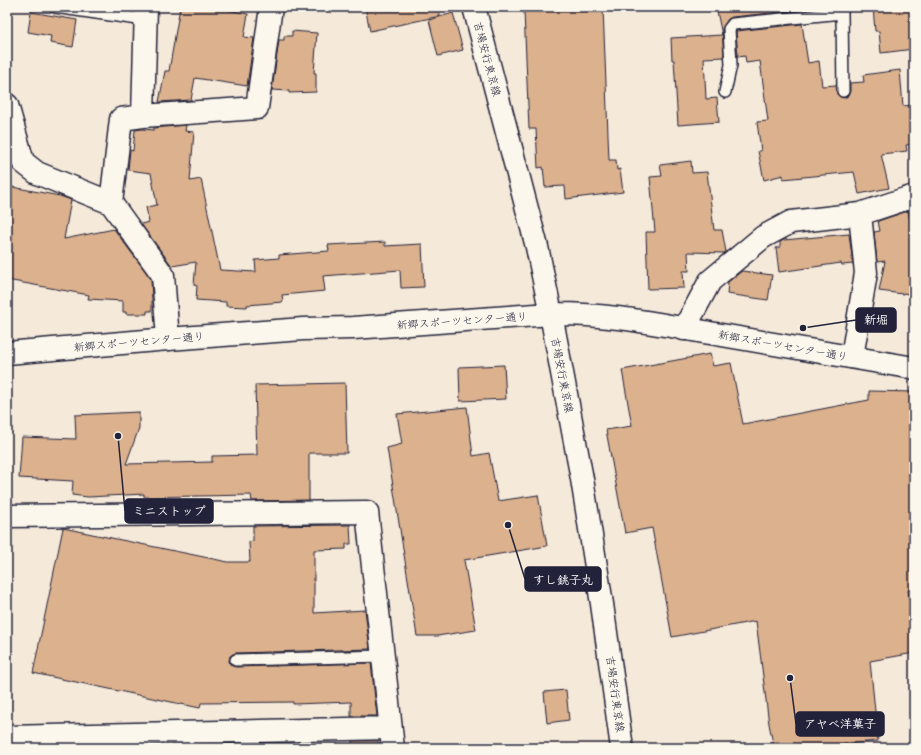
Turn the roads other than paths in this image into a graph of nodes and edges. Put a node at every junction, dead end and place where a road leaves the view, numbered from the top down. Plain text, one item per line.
1 (55, 7) edge
2 (271, 7) edge
3 (474, 7) edge
4 (843, 10) edge
5 (146, 14) edge
6 (843, 91) dead end
7 (726, 92) dead end
8 (7, 105) edge
9 (143, 116) junction
10 (914, 196) edge
11 (111, 203) junction
12 (860, 214) junction
13 (551, 314) junction
14 (684, 329) junction
15 (168, 339) junction
16 (7, 353) edge
17 (852, 357) junction
18 (914, 368) edge
19 (7, 516) edge
20 (383, 656) junction
21 (236, 660) dead end
22 (7, 737) edge
23 (392, 738) edge
24 (622, 748) edge

1 - 5 lane
2 - 9 street
3 - 13 street, 吉場安行東京線
4 - 6 lane
4 - 7 lane
5 - 9 street
8 - 11 street
9 - 11 street
10 - 12 street
11 - 15 street
12 - 14 street
12 - 17 street
13 - 14 street, 新郷スポーツセンター通り
13 - 15 street, 新郷スポーツセンター通り
13 - 24 street, 吉場安行東京線
14 - 17 street, 新郷スポーツセンター通り
15 - 16 street, 新郷スポーツセンター通り
17 - 18 street, 新郷スポーツセンター通り
19 - 20 street
20 - 21 lane
20 - 23 street
22 - 23 street

